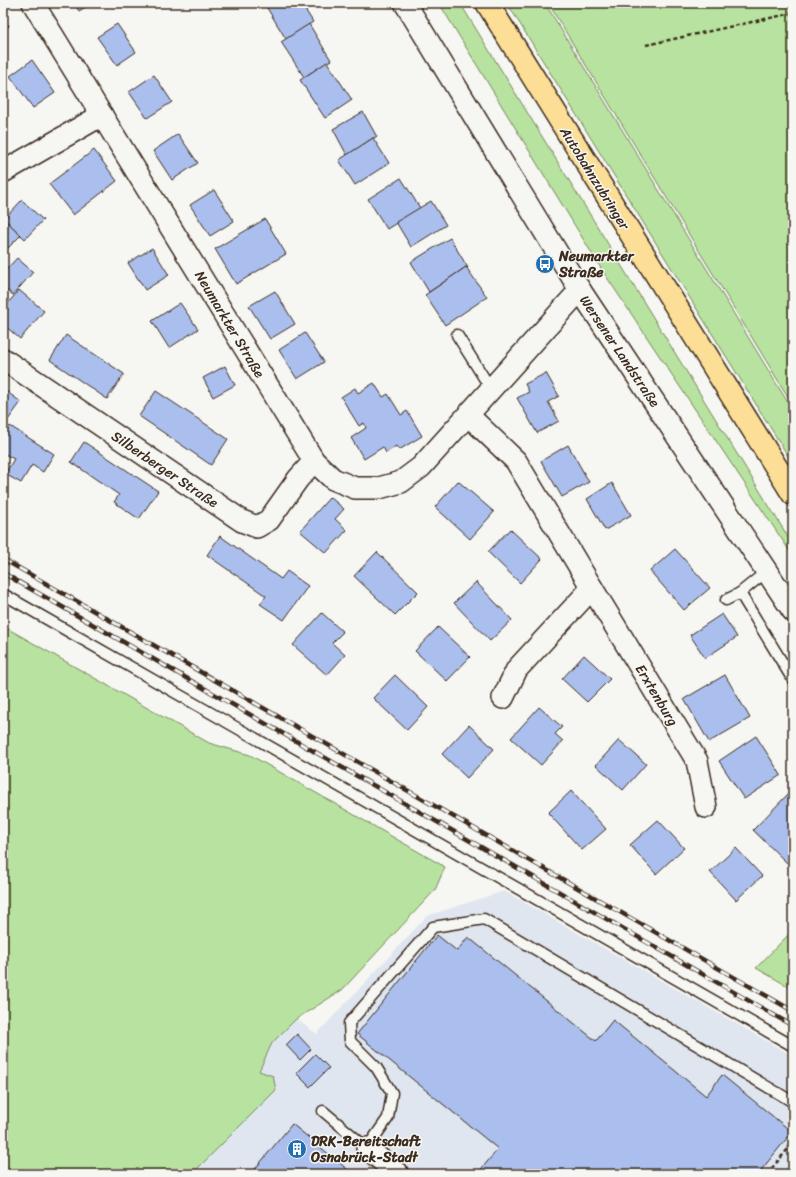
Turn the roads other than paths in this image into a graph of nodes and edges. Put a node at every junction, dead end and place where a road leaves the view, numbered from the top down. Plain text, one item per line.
1 (33, 3) edge
2 (405, 3) edge
3 (487, 3) edge
4 (102, 115) junction
5 (3, 172) edge
6 (580, 290) junction
7 (457, 335) dead end
8 (3, 359) edge
9 (491, 389) junction
10 (468, 415) junction
11 (314, 461) junction
12 (793, 494) edge
13 (767, 572) junction
14 (592, 588) junction
15 (740, 593) junction
16 (3, 594) edge
17 (726, 600) dead end
18 (793, 611) edge
19 (793, 680) edge
20 (503, 698) dead end
21 (706, 807) dead end
22 (793, 1046) edge
23 (793, 1102) edge
24 (323, 1111) dead end
25 (367, 1148) junction
26 (398, 1174) edge

1 - 4 street, Neumarkter Straße
2 - 6 street, Wersener Landstraße
3 - 12 highway, Autobahnzubringer
4 - 5 street
4 - 11 street, Neumarkter Straße
6 - 9 street, Neumarkter Straße
6 - 13 street, Wersener Landstraße
7 - 9 lane
8 - 11 street, Silberberger Straße
9 - 10 street, Neumarkter Straße
10 - 11 street, Neumarkter Straße
10 - 14 street, Erxtenburg
13 - 15 lane
13 - 18 street, Wersener Landstraße
14 - 20 street
14 - 21 street, Erxtenburg
15 - 17 lane
15 - 19 lane
16 - 22 lane
23 - 25 lane
24 - 25 lane
25 - 26 street

